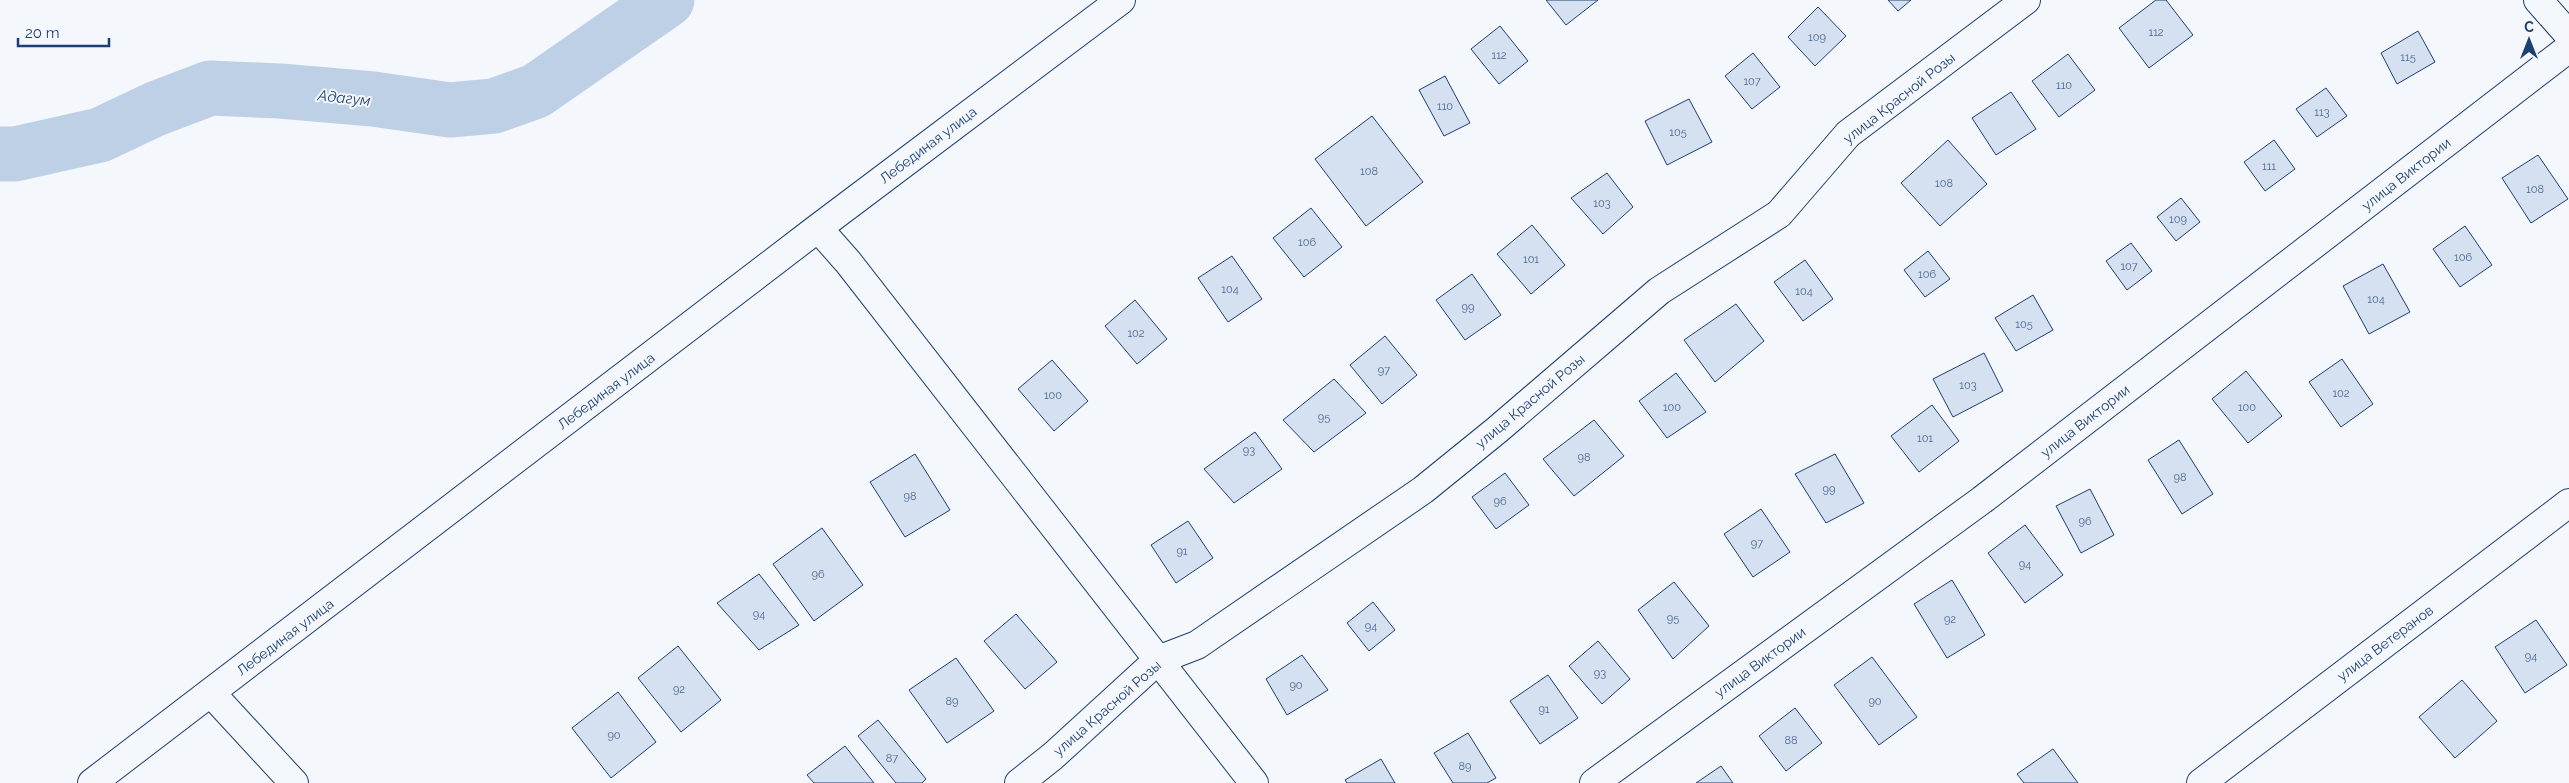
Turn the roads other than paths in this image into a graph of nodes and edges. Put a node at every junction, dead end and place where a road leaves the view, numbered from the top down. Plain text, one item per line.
1 (1121, 0) edge
2 (2026, 0) edge
3 (2538, 0) edge
4 (2569, 35) edge
5 (2569, 48) edge
6 (818, 228) junction
7 (2569, 503) edge
8 (1158, 660) junction
9 (211, 693) junction
10 (92, 783) edge
11 (294, 783) edge
12 (1019, 783) edge
13 (1254, 783) edge
14 (1594, 783) edge
15 (2201, 783) edge

1 - 6 street, Лебединая улица
2 - 8 street, улица Красной Розы
3 - 4 street
5 - 14 street, улица Виктории
6 - 8 street
6 - 9 street, Лебединая улица
7 - 15 street, улица Ветеранов
8 - 12 street, улица Красной Розы
8 - 13 street
9 - 10 street, Лебединая улица
9 - 11 street

